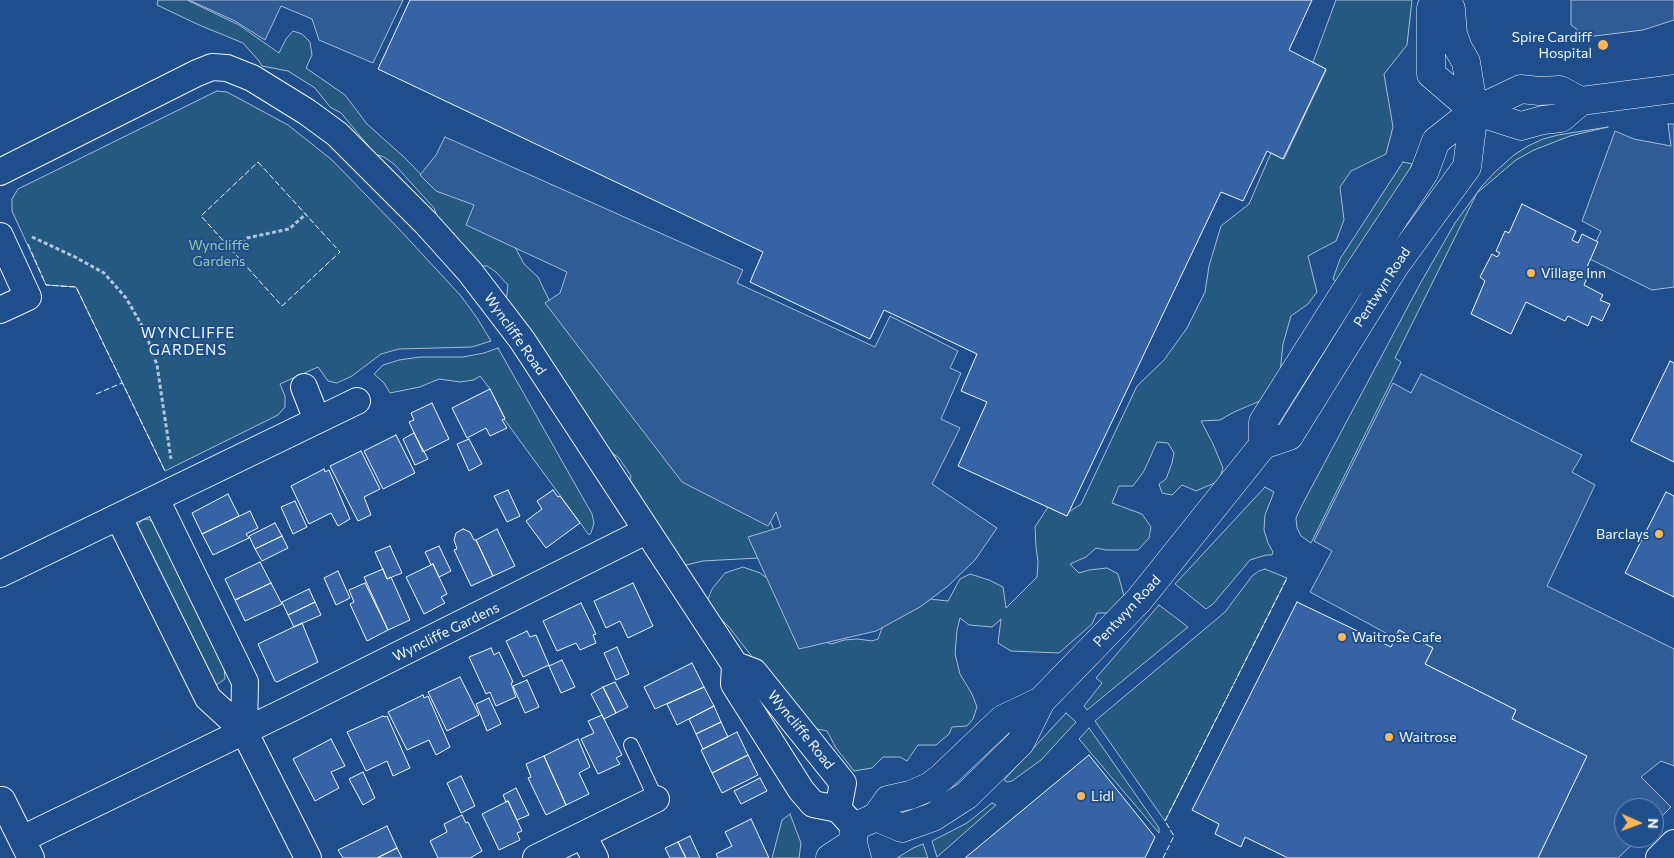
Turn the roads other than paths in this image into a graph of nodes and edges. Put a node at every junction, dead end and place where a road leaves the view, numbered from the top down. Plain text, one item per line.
1 (1437, 0) edge
2 (1447, 0) edge
3 (1674, 90) edge
4 (1581, 101) junction
5 (1474, 111) junction
6 (0, 172) edge
7 (1, 239) edge
8 (0, 310) edge
9 (304, 386) dead end
10 (356, 401) dead end
11 (317, 420) junction
12 (1263, 445) junction
13 (166, 494) junction
14 (119, 518) junction
15 (646, 531) junction
16 (0, 574) edge
17 (735, 665) junction
18 (244, 730) junction
19 (631, 745) dead end
20 (656, 799) joint
21 (2, 800) dead end
22 (856, 831) edge
23 (583, 835) junction
24 (1674, 843) edge
25 (26, 848) edge
26 (308, 858) edge
27 (536, 858) edge
28 (595, 858) edge
29 (830, 858) edge
30 (1659, 858) edge

1 - 5 street
2 - 5 street, Pentwyn Road
3 - 4 street
4 - 5 street
4 - 5 street
5 - 12 street, Pentwyn Road
5 - 12 street, Pentwyn Road
6 - 15 street, Wyncliffe Road
7 - 8 street
9 - 11 street
10 - 11 street
11 - 13 street
12 - 22 street, Pentwyn Road
13 - 14 street
13 - 18 street
14 - 16 street
14 - 18 street
15 - 17 street, Wyncliffe Road
15 - 18 street, Wyncliffe Gardens
17 - 22 street, Wyncliffe Road
17 - 22 street, Wyncliffe Road
18 - 25 street, Wyncliffe Gardens
18 - 26 street
19 - 20 lane
20 - 23 street
21 - 25 street
22 - 29 street
23 - 27 street
23 - 28 street
24 - 30 street

